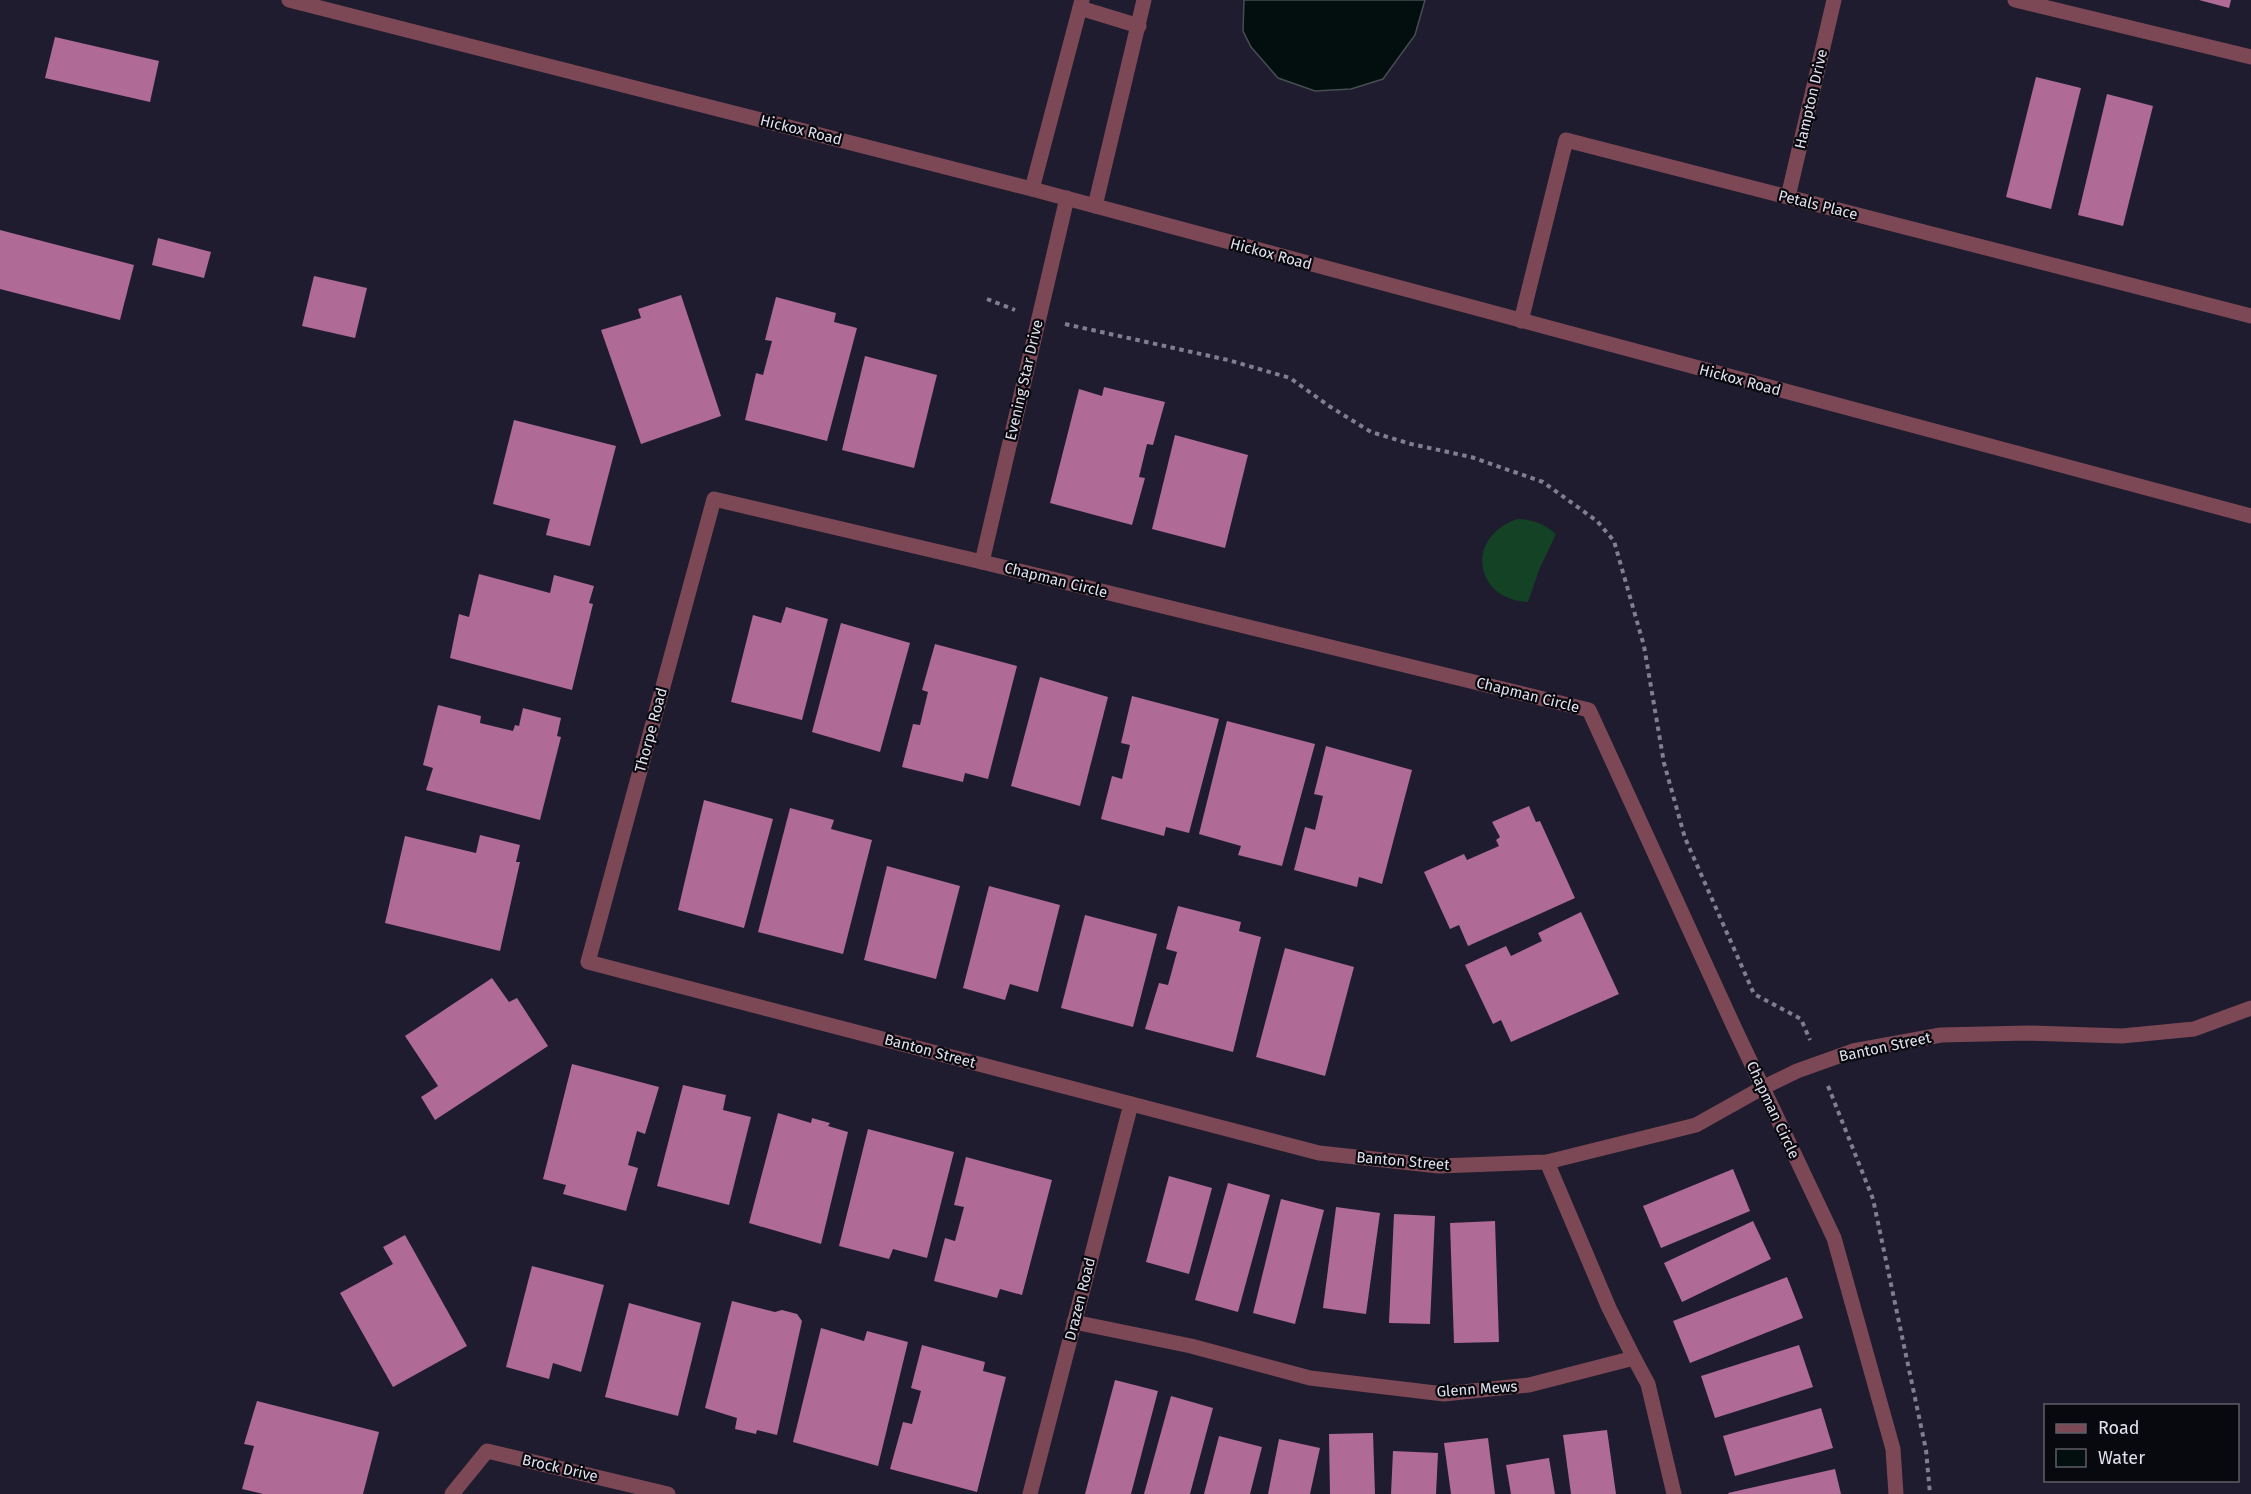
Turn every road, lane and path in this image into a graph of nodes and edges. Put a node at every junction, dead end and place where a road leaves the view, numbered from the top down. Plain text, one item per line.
1 (289, 0) edge
2 (1144, 0) edge
3 (1834, 0) edge
4 (2015, 0) edge
5 (1081, 4) edge
6 (1139, 26) junction
7 (2251, 57) edge
8 (1032, 189) junction
9 (1788, 197) junction
10 (1067, 198) junction
11 (1095, 206) junction
12 (2251, 316) edge
13 (1521, 321) junction
14 (714, 499) joint
15 (2251, 516) edge
16 (982, 562) junction
17 (588, 962) joint
18 (2251, 1008) edge
19 (1762, 1088) junction
20 (1131, 1104) junction
21 (1547, 1162) junction
22 (1074, 1322) junction
23 (1634, 1358) junction
24 (452, 1494) edge
25 (668, 1494) edge
26 (1030, 1494) edge
27 (1674, 1494) edge
28 (1896, 1494) edge

1 - 8 street, Hickox Road
2 - 6 street
3 - 9 street, Hampton Drive
4 - 7 street
5 - 6 street
5 - 8 street
6 - 11 street
8 - 10 street, Hickox Road
9 - 12 street, Petals Place
9 - 13 street, Petals Place
10 - 11 street, Hickox Road
10 - 16 street, Evening Star Drive
11 - 13 street, Hickox Road
13 - 15 street, Hickox Road
14 - 16 street, Chapman Circle
14 - 17 street, Thorpe Road
16 - 19 street, Chapman Circle
17 - 20 street, Banton Street
18 - 19 street, Banton Street
19 - 21 street, Banton Street
19 - 28 street, Chapman Circle
20 - 21 street, Banton Street
20 - 22 street, Drazen Road
21 - 23 street
22 - 23 street, Glenn Mews
22 - 26 street, Drazen Road
23 - 27 street
24 - 25 street, Brock Drive

